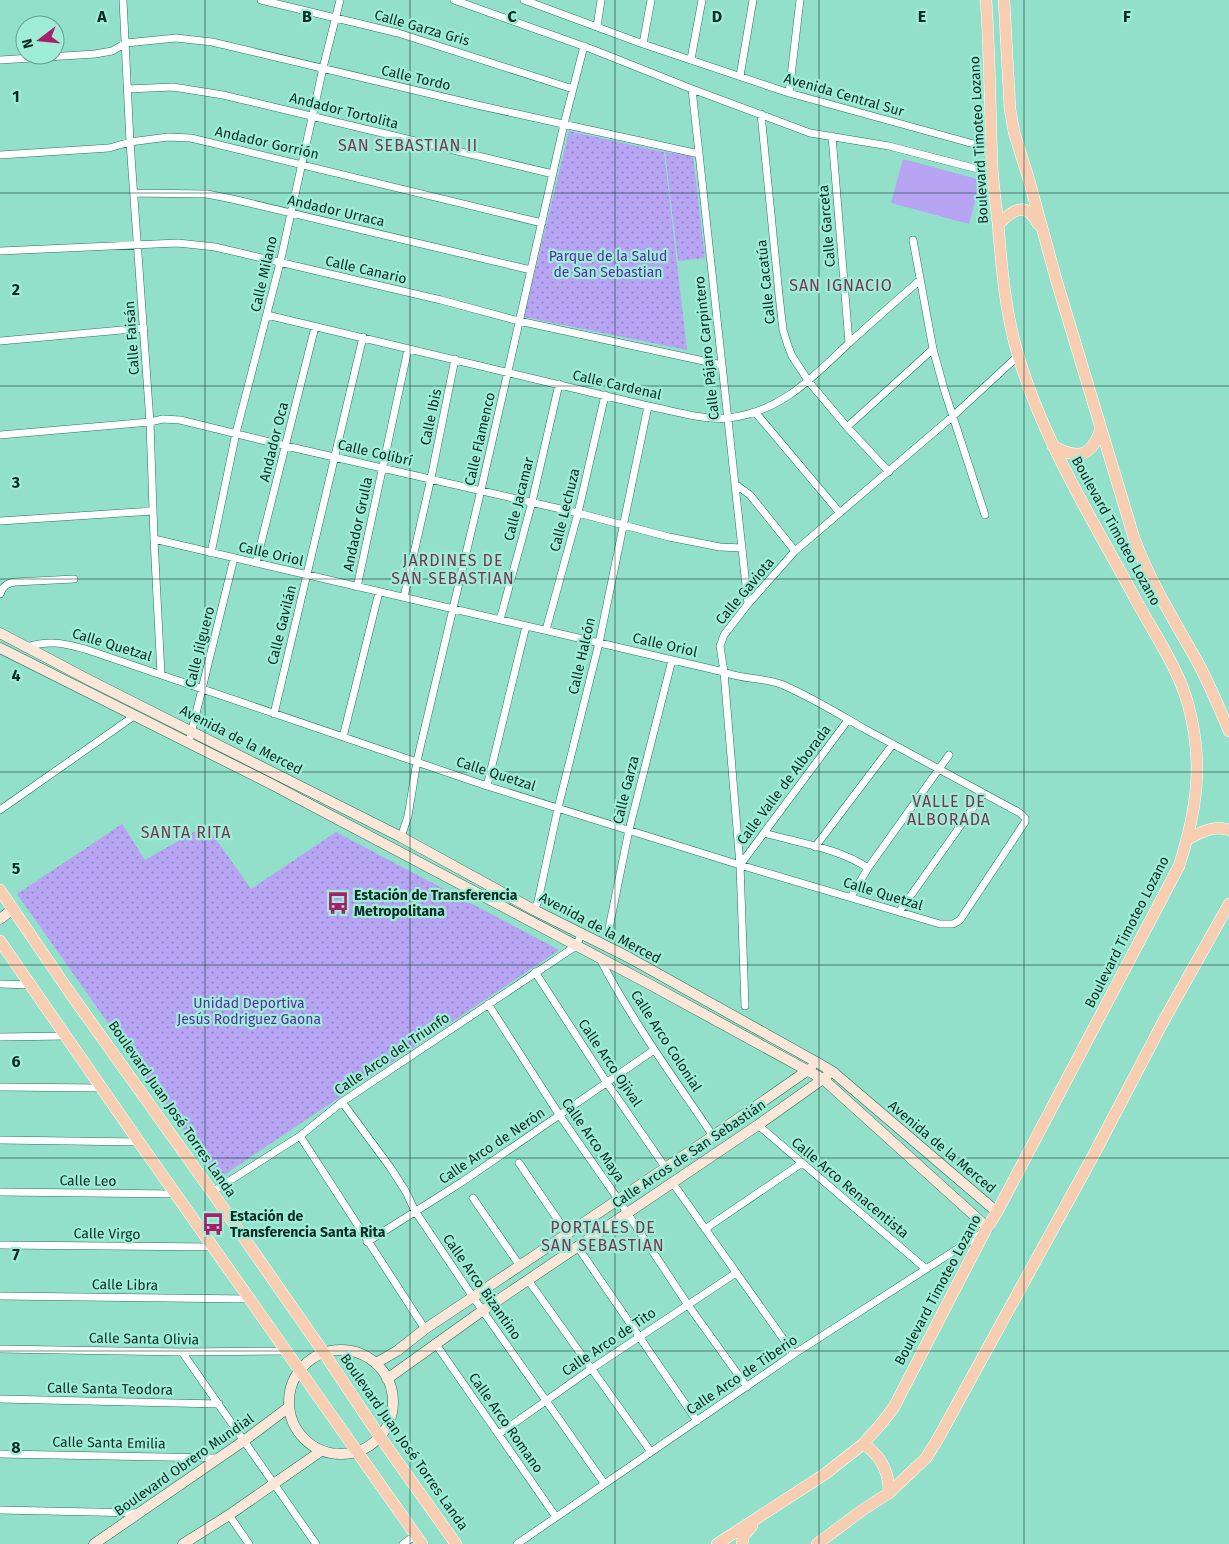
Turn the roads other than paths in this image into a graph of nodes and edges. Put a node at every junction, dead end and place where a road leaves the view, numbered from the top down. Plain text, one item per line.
1 (123, 0) edge
2 (261, 0) edge
3 (340, 0) edge
4 (454, 0) edge
5 (524, 0) edge
6 (601, 0) edge
7 (651, 0) edge
8 (702, 0) edge
9 (752, 0) edge
10 (800, 0) edge
11 (986, 0) edge
12 (1004, 0) edge
13 (546, 4) edge
14 (336, 17) junction
15 (597, 27) junction
16 (126, 43) junction
17 (643, 44) junction
18 (584, 46) junction
19 (691, 59) junction
20 (0, 60) edge
21 (323, 68) junction
22 (740, 76) junction
23 (128, 89) junction
24 (573, 89) junction
25 (692, 89) junction
26 (789, 93) junction
27 (761, 114) junction
28 (312, 116) junction
29 (564, 124) junction
30 (832, 136) junction
31 (130, 142) junction
32 (699, 154) junction
33 (0, 155) edge
34 (992, 162) junction
35 (301, 164) junction
36 (552, 174) junction
37 (134, 192) junction
38 (291, 213) junction
39 (542, 223) junction
40 (998, 225) junction
41 (1045, 239) junction
42 (913, 240) dead end
43 (137, 244) junction
44 (0, 251) edge
45 (280, 263) junction
46 (531, 270) junction
47 (920, 280) junction
48 (267, 315) junction
49 (519, 322) junction
50 (315, 327) junction
51 (144, 328) junction
52 (363, 338) junction
53 (0, 341) edge
54 (849, 343) junction
55 (408, 349) junction
56 (933, 349) junction
57 (1018, 356) junction
58 (455, 359) junction
59 (722, 365) junction
60 (508, 372) junction
61 (809, 382) junction
62 (559, 384) junction
63 (605, 395) junction
64 (648, 406) junction
65 (755, 412) junction
66 (952, 417) junction
67 (728, 418) junction
68 (150, 422) junction
69 (847, 427) junction
70 (1101, 428) junction
71 (236, 433) junction
72 (0, 435) edge
73 (286, 446) junction
74 (1053, 446) junction
75 (335, 457) junction
76 (382, 468) junction
77 (889, 472) junction
78 (431, 478) junction
79 (735, 484) junction
80 (481, 490) junction
81 (532, 502) junction
82 (153, 511) junction
83 (578, 512) junction
84 (840, 512) junction
85 (985, 515) dead end
86 (0, 521) edge
87 (625, 524) junction
88 (154, 540) junction
89 (742, 548) junction
90 (796, 551) junction
91 (212, 553) junction
92 (234, 558) junction
93 (256, 563) junction
94 (307, 575) junction
95 (74, 579) dead end
96 (357, 587) junction
97 (379, 592) junction
98 (0, 594) edge
99 (404, 598) junction
100 (748, 604) junction
101 (453, 609) junction
102 (500, 620) junction
103 (526, 626) junction
104 (546, 630) junction
105 (0, 633) edge
106 (599, 643) junction
107 (26, 647) junction
108 (0, 648) edge
109 (672, 660) junction
110 (724, 672) junction
111 (161, 674) junction
112 (203, 690) junction
113 (274, 714) junction
114 (134, 716) junction
115 (848, 720) junction
116 (192, 731) junction
117 (1229, 731) edge
118 (343, 737) junction
119 (189, 742) junction
120 (893, 744) junction
121 (949, 756) dead end
122 (416, 761) junction
123 (939, 770) junction
124 (488, 786) junction
125 (983, 794) junction
126 (558, 808) junction
127 (0, 810) edge
128 (629, 830) junction
129 (1229, 830) edge
130 (764, 833) junction
131 (401, 837) junction
132 (1188, 839) junction
133 (815, 847) junction
134 (740, 865) junction
135 (868, 868) junction
136 (1, 894) edge
137 (851, 897) junction
138 (1229, 904) edge
139 (14, 909) junction
140 (534, 910) junction
141 (899, 912) junction
142 (0, 919) edge
143 (960, 920) joint
144 (609, 928) dead end
145 (582, 933) junction
146 (0, 941) edge
147 (576, 946) junction
148 (600, 959) junction
149 (535, 972) junction
150 (0, 984) edge
151 (30, 985) junction
152 (488, 1004) junction
153 (745, 1006) dead end
154 (0, 1036) edge
155 (66, 1036) junction
156 (654, 1050) junction
157 (818, 1063) junction
158 (807, 1071) junction
159 (833, 1072) junction
160 (822, 1079) junction
161 (607, 1082) junction
162 (0, 1087) edge
163 (102, 1088) junction
164 (342, 1102) junction
165 (560, 1116) junction
166 (758, 1125) junction
167 (300, 1136) junction
168 (713, 1136) junction
169 (0, 1140) edge
170 (139, 1142) junction
171 (519, 1163) dead end
172 (802, 1163) junction
173 (665, 1168) junction
174 (672, 1182) junction
175 (0, 1192) edge
176 (212, 1192) junction
177 (176, 1194) junction
178 (473, 1198) dead end
179 (618, 1199) junction
180 (415, 1211) junction
181 (627, 1212) junction
182 (997, 1212) junction
183 (705, 1229) junction
184 (986, 1230) junction
185 (567, 1233) junction
186 (367, 1242) junction
187 (0, 1245) edge
188 (577, 1246) junction
189 (214, 1247) junction
190 (520, 1266) junction
191 (926, 1269) junction
192 (736, 1273) junction
193 (528, 1280) junction
194 (0, 1296) edge
195 (472, 1297) junction
196 (250, 1299) junction
197 (688, 1305) junction
198 (482, 1310) junction
199 (425, 1329) junction
200 (638, 1338) junction
201 (436, 1343) junction
202 (0, 1349) edge
203 (287, 1351) junction
204 (182, 1352) junction
205 (324, 1352) junction
206 (794, 1354) junction
207 (376, 1364) junction
208 (300, 1369) junction
209 (591, 1369) junction
210 (387, 1379) junction
211 (747, 1387) junction
212 (0, 1399) edge
213 (546, 1400) junction
214 (219, 1404) junction
215 (288, 1407) junction
216 (697, 1421) junction
217 (499, 1434) junction
218 (380, 1437) junction
219 (245, 1440) junction
220 (863, 1444) junction
221 (321, 1451) junction
222 (358, 1452) junction
223 (650, 1452) junction
224 (0, 1454) edge
225 (218, 1458) junction
226 (274, 1483) junction
227 (604, 1483) junction
228 (889, 1493) junction
229 (0, 1510) edge
230 (141, 1513) junction
231 (229, 1515) junction
232 (556, 1517) junction
233 (758, 1518) junction
234 (419, 1540) edge
235 (94, 1544) edge
236 (184, 1544) edge
237 (250, 1544) edge
238 (316, 1544) edge
239 (403, 1544) edge
240 (456, 1544) edge
241 (517, 1544) edge
242 (717, 1544) edge
243 (742, 1544) edge
244 (817, 1544) edge

1 - 16 street, Calle Faisán
2 - 14 street, Calle Garza Gris
3 - 14 street, Calle Milano
4 - 18 street
5 - 13 street, Avenida Central Sur
6 - 15 street
7 - 17 street
8 - 19 street
9 - 22 street
10 - 26 street
11 - 34 main road, Boulevard Timoteo Lozano
12 - 41 main road, Boulevard Timoteo Lozano
13 - 15 street, Avenida Central Sur
14 - 21 street, Calle Milano
14 - 24 street, Calle Garza Gris
15 - 17 street, Avenida Central Sur
16 - 20 street, Calle Tordo
16 - 21 street, Calle Tordo
16 - 23 street, Calle Faisán
17 - 19 street, Avenida Central Sur
18 - 24 street, Calle Flamenco
18 - 25 street
19 - 22 street, Avenida Central Sur
21 - 28 street, Calle Milano
21 - 29 street, Calle Tordo
22 - 26 street, Avenida Central Sur
23 - 28 street, Andador Tortolita
23 - 31 street, Calle Faisán
24 - 29 street, Calle Flamenco
25 - 27 street
25 - 32 street, Calle Pájaro Carpintero
26 - 34 street, Avenida Central Sur
27 - 30 street
27 - 61 street, Calle Cacatúa
28 - 35 street, Calle Milano
28 - 36 street, Andador Tortolita
29 - 32 street, Calle Tordo
29 - 36 street, Calle Flamenco
30 - 34 street
30 - 54 street, Calle Garceta
31 - 33 street, Andador Gorrión
31 - 35 street, Andador Gorrión
31 - 37 street, Calle Faisán
32 - 59 street, Calle Pájaro Carpintero
34 - 40 main road, Boulevard Timoteo Lozano
35 - 38 street, Calle Milano
35 - 39 street, Andador Gorrión
36 - 39 street, Calle Flamenco
37 - 38 street, Andador Urraca
37 - 43 street, Calle Faisán
38 - 45 street, Calle Milano
38 - 46 street, Andador Urraca
39 - 46 street, Calle Flamenco
40 - 41 main road
40 - 57 main road, Boulevard Timoteo Lozano
41 - 70 main road, Boulevard Timoteo Lozano
42 - 47 street
43 - 44 street, Calle Canario
43 - 45 street, Calle Canario
43 - 51 street, Calle Faisán
45 - 48 street, Calle Milano
45 - 49 street, Calle Canario
46 - 49 street, Calle Flamenco
47 - 54 street, Calle Cardenal
47 - 56 street
48 - 50 street, Calle Cardenal
48 - 71 street, Calle Milano
49 - 59 street, Calle Canario
49 - 60 street, Calle Flamenco
50 - 52 street, Calle Cardenal
50 - 73 street, Andador Oca
51 - 53 street
51 - 68 street, Calle Faisán
52 - 55 street, Calle Cardenal
52 - 75 street, Calle Gavilán
54 - 61 street, Calle Cardenal
55 - 58 street, Calle Cardenal
55 - 76 street, Andador Grulla
56 - 66 street
56 - 69 street
57 - 66 street, Calle Gaviota
57 - 74 main road, Boulevard Timoteo Lozano
58 - 60 street, Calle Cardenal
58 - 78 street, Calle Ibis
59 - 67 street, Calle Pájaro Carpintero
60 - 62 street, Calle Cardenal
60 - 80 street, Calle Flamenco
61 - 65 street, Calle Cardenal
61 - 69 street, Calle Cacatúa
62 - 63 street, Calle Cardenal
62 - 81 street, Calle Jacamar
63 - 64 street, Calle Cardenal
63 - 83 street, Calle Lechuza
64 - 67 street, Calle Cardenal
64 - 87 street, Calle Halcón
65 - 67 street, Calle Cardenal
65 - 84 street
66 - 77 street, Calle Gaviota
66 - 85 street
67 - 79 street, Calle Pájaro Carpintero
68 - 71 street, Calle Colibrí
68 - 72 street, Calle Colibrí
68 - 82 street, Calle Faisán
69 - 77 street, Calle Cacatúa
70 - 74 main road
70 - 117 main road, Boulevard Timoteo Lozano
71 - 73 street, Calle Colibrí
71 - 91 street, Calle Milano
73 - 75 street, Calle Colibrí
73 - 93 street, Andador Oca
74 - 132 main road, Boulevard Timoteo Lozano
75 - 76 street, Calle Colibrí
75 - 94 street, Calle Gavilán
76 - 78 street, Calle Colibrí
76 - 96 street, Andador Grulla
77 - 84 street, Calle Gaviota
78 - 80 street, Calle Colibrí
78 - 99 street, Calle Ibis
79 - 89 street, Calle Pájaro Carpintero
79 - 90 street
80 - 81 street, Calle Colibrí
80 - 101 street, Calle Flamenco
81 - 83 street, Calle Colibrí
81 - 102 street, Calle Jacamar
82 - 86 street
82 - 88 street, Calle Faisán
83 - 87 street, Calle Colibrí
83 - 104 street, Calle Lechuza
84 - 90 street, Calle Gaviota
87 - 89 street, Calle Colibrí
87 - 106 street, Calle Halcón
88 - 91 street, Calle Oriol
88 - 111 street, Calle Faisán
89 - 100 street, Calle Pájaro Carpintero
90 - 100 street, Calle Gaviota
91 - 92 street, Calle Oriol
92 - 93 street, Calle Oriol
92 - 112 street, Calle Jilguero
93 - 94 street, Calle Oriol
94 - 96 street, Calle Oriol
94 - 113 street, Calle Gavilán
95 - 98 street
96 - 97 street, Calle Oriol
97 - 99 street, Calle Oriol
97 - 118 street
99 - 101 street, Calle Oriol
100 - 110 street, Calle Gaviota
101 - 102 street, Calle Oriol
101 - 122 street, Calle Flamenco
102 - 103 street, Calle Oriol
103 - 104 street, Calle Oriol
103 - 124 street
104 - 106 street, Calle Oriol
105 - 107 street, Avenida de la Merced
106 - 109 street, Calle Oriol
106 - 126 street, Calle Halcón
107 - 111 street, Calle Quetzal
107 - 116 street, Avenida de la Merced
108 - 114 street, Avenida de la Merced
109 - 110 street, Calle Oriol
109 - 128 street, Calle Garza
110 - 115 street, Calle Oriol
110 - 134 street, Calle Gaviota
111 - 112 street, Calle Quetzal
112 - 113 street, Calle Quetzal
112 - 116 street, Calle Jilguero
113 - 118 street, Calle Quetzal
114 - 119 street, Avenida de la Merced
114 - 127 street
115 - 120 street, Calle Oriol
115 - 130 street, Calle Valle de Alborada
116 - 119 street, Calle Jilguero
116 - 131 street, Avenida de la Merced
118 - 122 street, Calle Quetzal
119 - 147 street, Avenida de la Merced
120 - 123 street, Calle Oriol
120 - 133 street
121 - 123 street
122 - 124 street, Calle Quetzal
122 - 131 street, Calle Flamenco
123 - 125 street, Calle Oriol
123 - 135 street
124 - 126 street, Calle Quetzal
125 - 141 street
125 - 143 street, Calle Oriol
126 - 128 street, Calle Quetzal
126 - 140 street, Calle Halcón
128 - 134 street, Calle Quetzal
128 - 144 street, Calle Garza
129 - 132 main road
130 - 133 street
130 - 134 street, Calle Valle de Alborada
131 - 140 street, Avenida de la Merced
132 - 182 main road, Boulevard Timoteo Lozano
133 - 135 street
134 - 137 street, Calle Quetzal
134 - 153 street, Calle Gaviota
135 - 137 street
136 - 139 main road, Boulevard Juan José Torres Landa
137 - 141 street, Calle Quetzal
138 - 228 main road
139 - 142 street
139 - 176 main road, Boulevard Juan José Torres Landa
140 - 145 street, Avenida de la Merced
141 - 143 street, Calle Quetzal
145 - 147 street
145 - 157 street, Avenida de la Merced
146 - 151 main road
147 - 148 street, Avenida de la Merced
147 - 149 street, Calle Arco del Triunfo
148 - 156 street, Calle Arco Colonial
148 - 158 street, Avenida de la Merced
149 - 152 street, Calle Arco del Triunfo
149 - 161 street, Calle Arco Ojival
150 - 151 street
151 - 155 main road
152 - 164 street, Calle Arco del Triunfo
152 - 165 street, Calle Arco Maya
154 - 155 street
155 - 163 main road
156 - 161 street, Calle Arco de Nerón
156 - 168 street, Calle Arco Colonial
157 - 158 street, Calle Arcos de San Sebastián
157 - 159 street, Avenida de la Merced
158 - 160 street, Avenida de la Merced
158 - 168 street, Calle Arcos de San Sebastián
159 - 160 street, Calle Arcos de San Sebastián
159 - 182 street, Avenida de la Merced
160 - 166 street, Calle Arcos de San Sebastián
160 - 184 street, Avenida de la Merced
161 - 165 street, Calle Arco de Nerón
161 - 173 street, Calle Arco Ojival
162 - 163 street
163 - 170 main road
164 - 167 street, Calle Arco del Triunfo
164 - 180 street, Calle Arco Bizantino
165 - 179 street, Calle Arco Maya
165 - 180 street, Calle Arco de Nerón
166 - 172 street, Calle Arco Renacentista
166 - 174 street, Calle Arcos de San Sebastián
167 - 176 street, Calle Arco del Triunfo
167 - 186 street
168 - 173 street, Calle Arcos de San Sebastián
169 - 170 street
170 - 177 main road
171 - 185 street
172 - 183 street
172 - 191 street, Calle Arco Renacentista
173 - 179 street, Calle Arcos de San Sebastián
174 - 181 street, Calle Arcos de San Sebastián
174 - 183 street
175 - 177 street, Calle Leo
176 - 205 main road, Boulevard Juan José Torres Landa
177 - 189 main road
178 - 190 street
179 - 181 street, Calle Arco Maya
179 - 185 street, Calle Arcos de San Sebastián
180 - 186 street, Calle Arco de Nerón
180 - 195 street, Calle Arco Bizantino
181 - 188 street, Calle Arcos de San Sebastián
181 - 197 street, Calle Arco Maya
182 - 184 main road, Boulevard Timoteo Lozano
183 - 192 street
184 - 191 street, Calle Arco de Tiberio
184 - 220 main road, Boulevard Timoteo Lozano
185 - 190 street, Calle Arcos de San Sebastián
186 - 199 street
187 - 189 street, Calle Virgo
188 - 193 street, Calle Arcos de San Sebastián
188 - 200 street
189 - 196 main road
190 - 195 street, Calle Arcos de San Sebastián
191 - 206 street, Calle Arco de Tiberio
192 - 197 street, Calle Arco de Tito
192 - 206 street
193 - 198 street, Calle Arcos de San Sebastián
193 - 209 street
194 - 196 street, Calle Libra
195 - 198 street, Calle Arco Bizantino
195 - 199 street, Calle Arcos de San Sebastián
196 - 203 main road
197 - 200 street, Calle Arco de Tito
197 - 211 street, Calle Arco Maya
198 - 201 street, Calle Arcos de San Sebastián
198 - 213 street, Calle Arco Bizantino
199 - 207 street, Calle Arcos de San Sebastián
200 - 209 street, Calle Arco de Tito
200 - 216 street
201 - 210 street, Calle Arcos de San Sebastián
201 - 217 street, Calle Arco Romano
202 - 204 street, Calle Santa Olivia
203 - 204 street, Calle Santa Olivia
203 - 208 main road
204 - 214 street
205 - 207 street
205 - 208 street
205 - 218 main road, Boulevard Juan José Torres Landa
206 - 211 street, Calle Arco de Tiberio
207 - 210 street
208 - 215 street
208 - 222 main road
209 - 213 street, Calle Arco de Tito
209 - 223 street
210 - 218 street
211 - 216 street, Calle Arco de Tiberio
212 - 214 street, Calle Santa Teodora
213 - 217 street, Calle Arco de Tito
213 - 227 street, Calle Arco Bizantino
214 - 219 street
215 - 219 street, Boulevard Obrero Mundial
215 - 221 street
216 - 223 street, Calle Arco de Tiberio
217 - 232 street, Calle Arco Romano
218 - 222 street
218 - 240 main road, Boulevard Juan José Torres Landa
219 - 225 street, Boulevard Obrero Mundial
219 - 226 street
220 - 228 main road
220 - 233 main road, Boulevard Timoteo Lozano
221 - 222 street
221 - 226 street
222 - 234 main road
223 - 227 street, Calle Arco de Tiberio
224 - 225 street, Calle Santa Emilia
225 - 230 street, Boulevard Obrero Mundial
226 - 231 street
226 - 238 street
227 - 232 street, Calle Arco de Tiberio
228 - 244 main road
229 - 230 street
230 - 235 street, Boulevard Obrero Mundial
231 - 236 street
231 - 237 street
232 - 241 street, Calle Arco de Tiberio
233 - 242 main road, Boulevard Timoteo Lozano
233 - 243 main road
234 - 239 street

